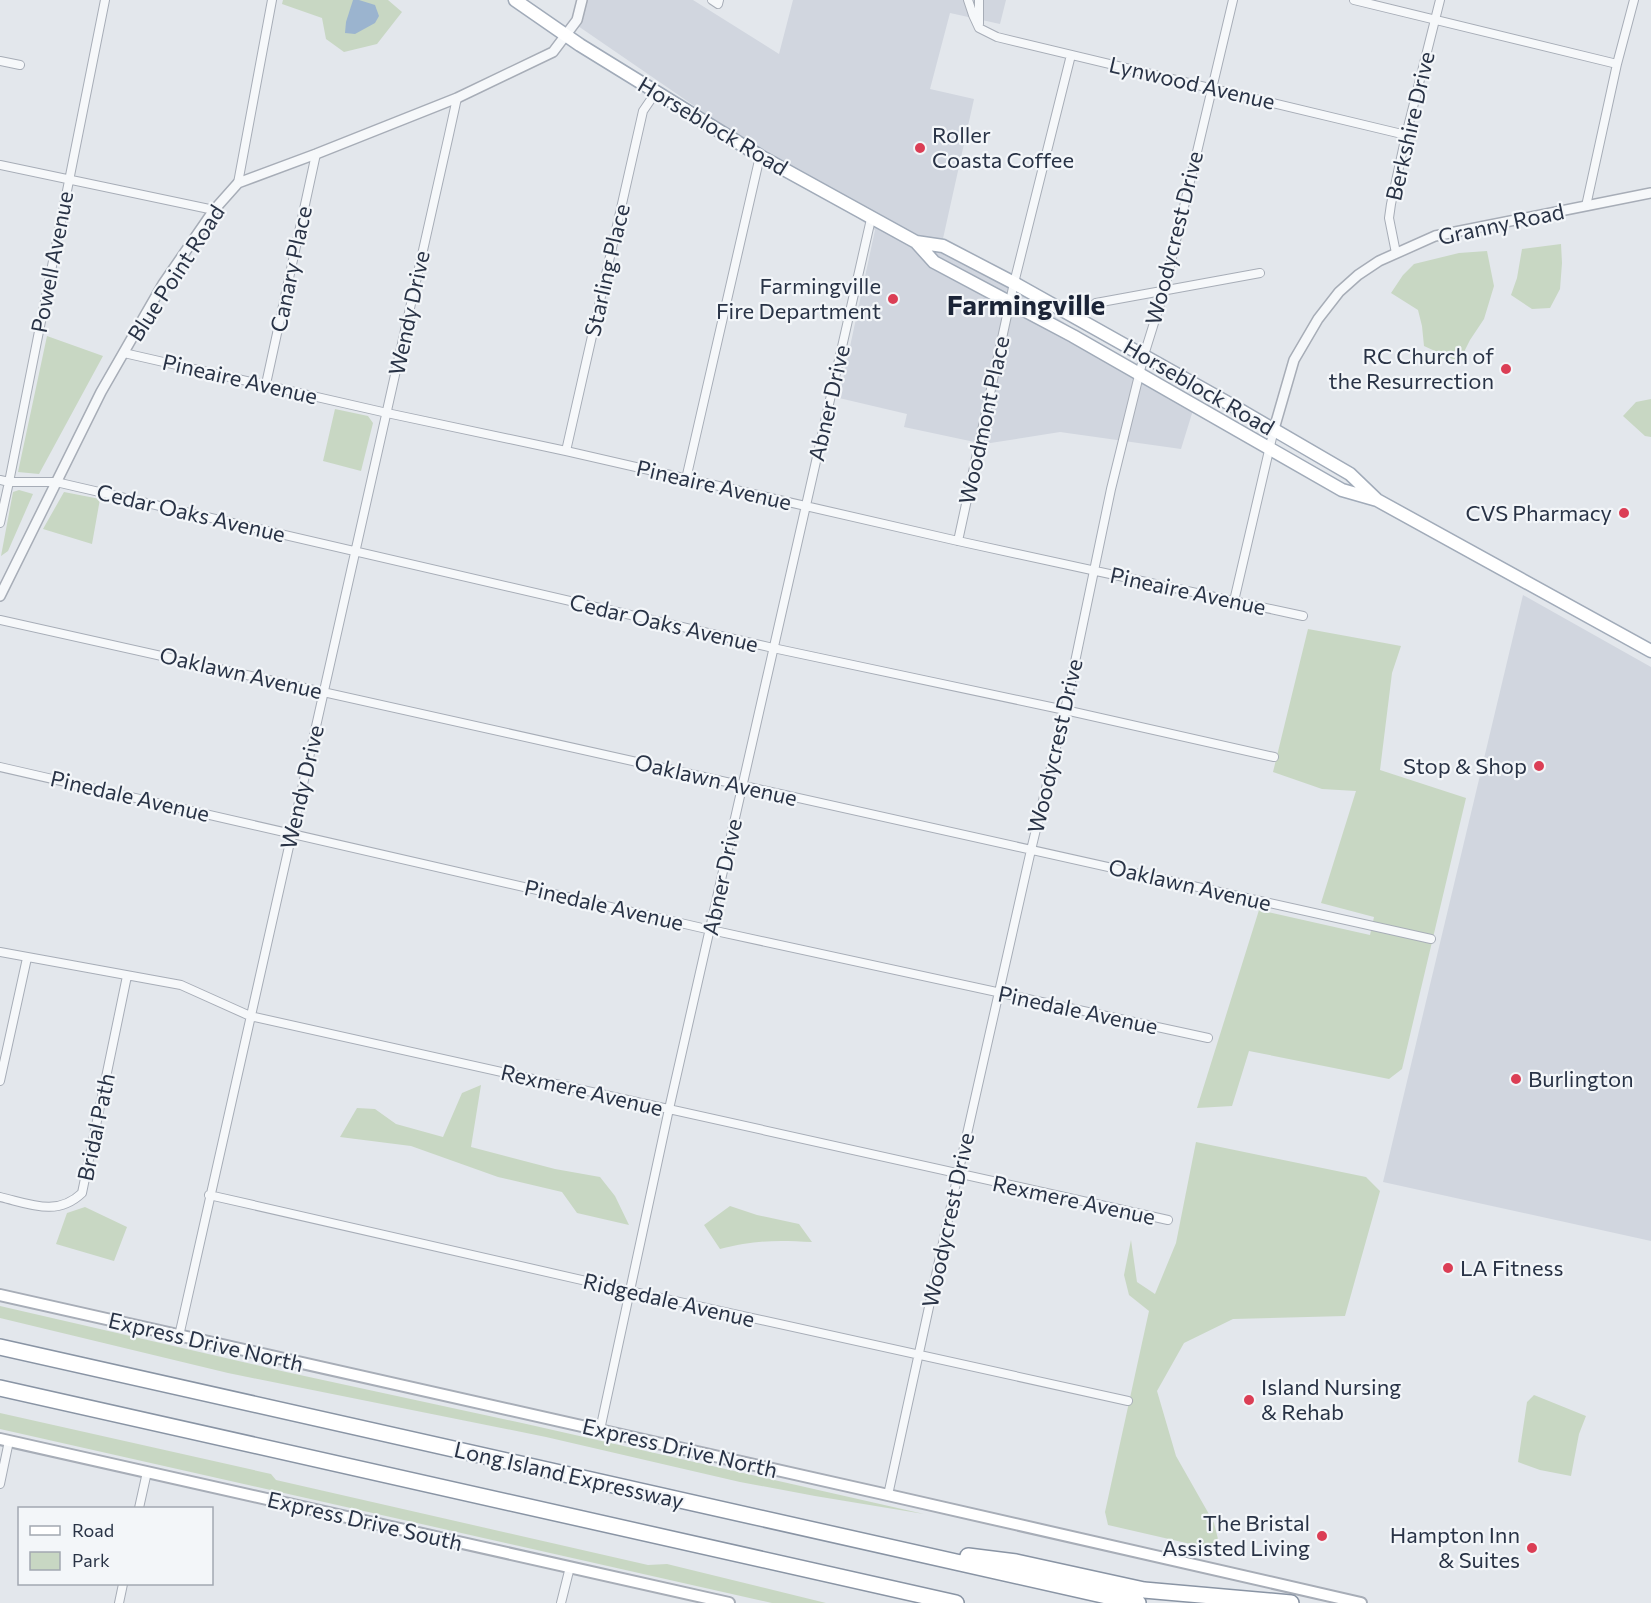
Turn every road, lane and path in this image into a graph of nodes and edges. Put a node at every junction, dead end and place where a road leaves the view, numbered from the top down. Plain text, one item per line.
1 (105, 0) edge
2 (272, 0) edge
3 (515, 0) edge
4 (582, 0) edge
5 (968, 0) edge
6 (980, 0) edge
7 (1233, 0) edge
8 (1354, 0) edge
9 (1440, 0) edge
10 (1634, 0) edge
11 (1436, 19) junction
12 (979, 28) junction
13 (567, 36) junction
14 (1071, 55) junction
15 (0, 61) edge
16 (1617, 64) junction
17 (20, 65) dead end
18 (1211, 88) junction
19 (656, 92) junction
20 (457, 98) junction
21 (1406, 135) junction
22 (316, 154) junction
23 (760, 156) junction
24 (0, 165) edge
25 (69, 178) junction
26 (238, 183) junction
27 (1651, 193) edge
28 (1586, 206) junction
29 (214, 210) junction
30 (871, 219) junction
31 (916, 242) junction
32 (1396, 253) junction
33 (1260, 273) dead end
34 (1014, 283) junction
35 (1164, 291) junction
36 (1010, 302) junction
37 (1076, 318) junction
38 (124, 353) junction
39 (1144, 355) junction
40 (1139, 374) junction
41 (266, 384) junction
42 (387, 413) junction
43 (1274, 429) junction
44 (1270, 447) junction
45 (566, 451) junction
46 (686, 479) junction
47 (0, 480) edge
48 (9, 482) junction
49 (56, 482) junction
50 (1377, 500) junction
51 (806, 506) junction
52 (0, 523) edge
53 (958, 541) junction
54 (354, 552) junction
55 (1093, 571) junction
56 (0, 596) edge
57 (1234, 601) junction
58 (1303, 615) dead end
59 (0, 620) edge
60 (773, 648) junction
61 (1651, 651) edge
62 (324, 692) junction
63 (1065, 710) junction
64 (1274, 757) dead end
65 (0, 766) edge
66 (742, 786) junction
67 (292, 833) junction
68 (1031, 850) junction
69 (711, 930) junction
70 (1431, 939) dead end
71 (0, 952) edge
72 (27, 958) junction
73 (127, 976) junction
74 (999, 993) junction
75 (250, 1016) junction
76 (1208, 1038) dead end
77 (0, 1081) edge
78 (669, 1109) junction
79 (958, 1174) junction
80 (209, 1195) junction
81 (0, 1197) edge
82 (1168, 1220) dead end
83 (630, 1291) junction
84 (0, 1295) edge
85 (179, 1336) junction
86 (0, 1347) edge
87 (918, 1356) junction
88 (0, 1388) edge
89 (1128, 1401) dead end
90 (600, 1430) junction
91 (4, 1440) edge
92 (147, 1472) junction
93 (0, 1484) edge
94 (888, 1495) junction
95 (140, 1507) edge
96 (864, 1541) junction
97 (570, 1567) junction
98 (123, 1585) edge
99 (890, 1588) junction
100 (119, 1603) edge
101 (561, 1603) edge
102 (729, 1603) edge
103 (938, 1603) edge
104 (956, 1603) edge
105 (1138, 1603) edge
106 (1292, 1603) edge
107 (1361, 1603) edge

1 - 25 street, Powell Avenue
2 - 26 street
3 - 13 main road, Horseblock Road
4 - 13 street, Blue Point Road
5 - 12 street
6 - 12 street
7 - 18 street, Woodycrest Drive
8 - 11 street
9 - 11 street, Berkshire Drive
10 - 16 street
11 - 16 street
11 - 21 street, Berkshire Drive
12 - 14 street, Lynwood Avenue
13 - 19 main road, Horseblock Road
13 - 20 street, Blue Point Road
14 - 18 street, Lynwood Avenue
14 - 34 street, Woodmont Place
15 - 17 street
16 - 28 street
18 - 21 street, Lynwood Avenue
18 - 35 street, Woodycrest Drive
19 - 23 main road, Horseblock Road
19 - 45 street, Starling Place
20 - 22 street, Blue Point Road
20 - 42 street, Wendy Drive
21 - 32 street, Berkshire Drive
22 - 26 street, Blue Point Road
22 - 41 street, Canary Place
23 - 30 main road, Horseblock Road
23 - 46 street
24 - 25 street
25 - 29 street
25 - 48 street, Powell Avenue
26 - 29 street, Blue Point Road
27 - 28 street, Granny Road
28 - 32 street, Granny Road
29 - 38 street, Blue Point Road
30 - 31 main road, Horseblock Road
30 - 51 street, Abner Drive
31 - 34 main road, Horseblock Road
31 - 36 main road, Horseblock Road
32 - 43 street, Granny Road
33 - 35 street
34 - 36 street, Woodmont Place
34 - 37 main road, Horseblock Road
35 - 37 street
35 - 39 street, Woodycrest Drive
36 - 40 main road, Horseblock Road
36 - 53 street, Woodmont Place
37 - 39 main road, Horseblock Road
38 - 41 street, Pineaire Avenue
38 - 49 street, Blue Point Road
39 - 40 street, Woodycrest Drive
39 - 43 main road, Horseblock Road
40 - 44 main road, Horseblock Road
40 - 55 street, Woodycrest Drive
41 - 42 street, Pineaire Avenue
42 - 45 street, Pineaire Avenue
42 - 54 street, Wendy Drive
43 - 44 street
43 - 50 main road, Horseblock Road
44 - 50 main road, Horseblock Road
44 - 57 street
45 - 46 street, Pineaire Avenue
46 - 51 street, Pineaire Avenue
47 - 48 street, Cedar Oaks Avenue
48 - 49 street, Cedar Oaks Avenue
48 - 52 street, Powell Avenue
49 - 54 street, Cedar Oaks Avenue
49 - 56 street, Blue Point Road
50 - 61 main road, Horseblock Road
51 - 53 street, Pineaire Avenue
51 - 60 street, Abner Drive
53 - 55 street, Pineaire Avenue
54 - 60 street, Cedar Oaks Avenue
54 - 62 street, Wendy Drive
55 - 57 street, Pineaire Avenue
55 - 63 street, Woodycrest Drive
57 - 58 street, Pineaire Avenue
59 - 62 street, Oaklawn Avenue
60 - 63 street, Cedar Oaks Avenue
60 - 66 street, Abner Drive
62 - 66 street, Oaklawn Avenue
62 - 67 street, Wendy Drive
63 - 64 street, Cedar Oaks Avenue
63 - 68 street, Woodycrest Drive
65 - 67 street, Pinedale Avenue
66 - 68 street, Oaklawn Avenue
66 - 69 street, Abner Drive
67 - 69 street, Pinedale Avenue
67 - 75 street, Wendy Drive
68 - 70 street, Oaklawn Avenue
68 - 74 street, Woodycrest Drive
69 - 74 street, Pinedale Avenue
69 - 78 street, Abner Drive
71 - 72 street, Rexmere Avenue
72 - 73 street, Rexmere Avenue
72 - 77 street
73 - 75 street, Rexmere Avenue
73 - 81 street, Bridal Path
74 - 76 street, Pinedale Avenue
74 - 79 street, Woodycrest Drive
75 - 78 street, Rexmere Avenue
75 - 80 street, Wendy Drive
78 - 79 street, Rexmere Avenue
78 - 83 street, Abner Drive
79 - 82 street, Rexmere Avenue
79 - 87 street, Woodycrest Drive
80 - 83 street, Ridgedale Avenue
80 - 85 street, Wendy Drive
83 - 87 street, Ridgedale Avenue
83 - 90 street, Abner Drive
84 - 85 main road, Express Drive North
85 - 90 main road, Express Drive North
86 - 96 highway, Long Island Expressway
87 - 89 street, Ridgedale Avenue
87 - 94 street, Woodycrest Drive
88 - 99 highway, Long Island Expressway
90 - 94 main road, Express Drive North
91 - 92 main road, Express Drive South
91 - 93 street
92 - 95 street
92 - 97 main road, Express Drive South
94 - 107 main road, Express Drive North
96 - 105 highway, Long Island Expressway
96 - 106 highway
97 - 101 street
97 - 102 main road, Express Drive South
98 - 100 street
99 - 103 highway
99 - 104 highway, Long Island Expressway

